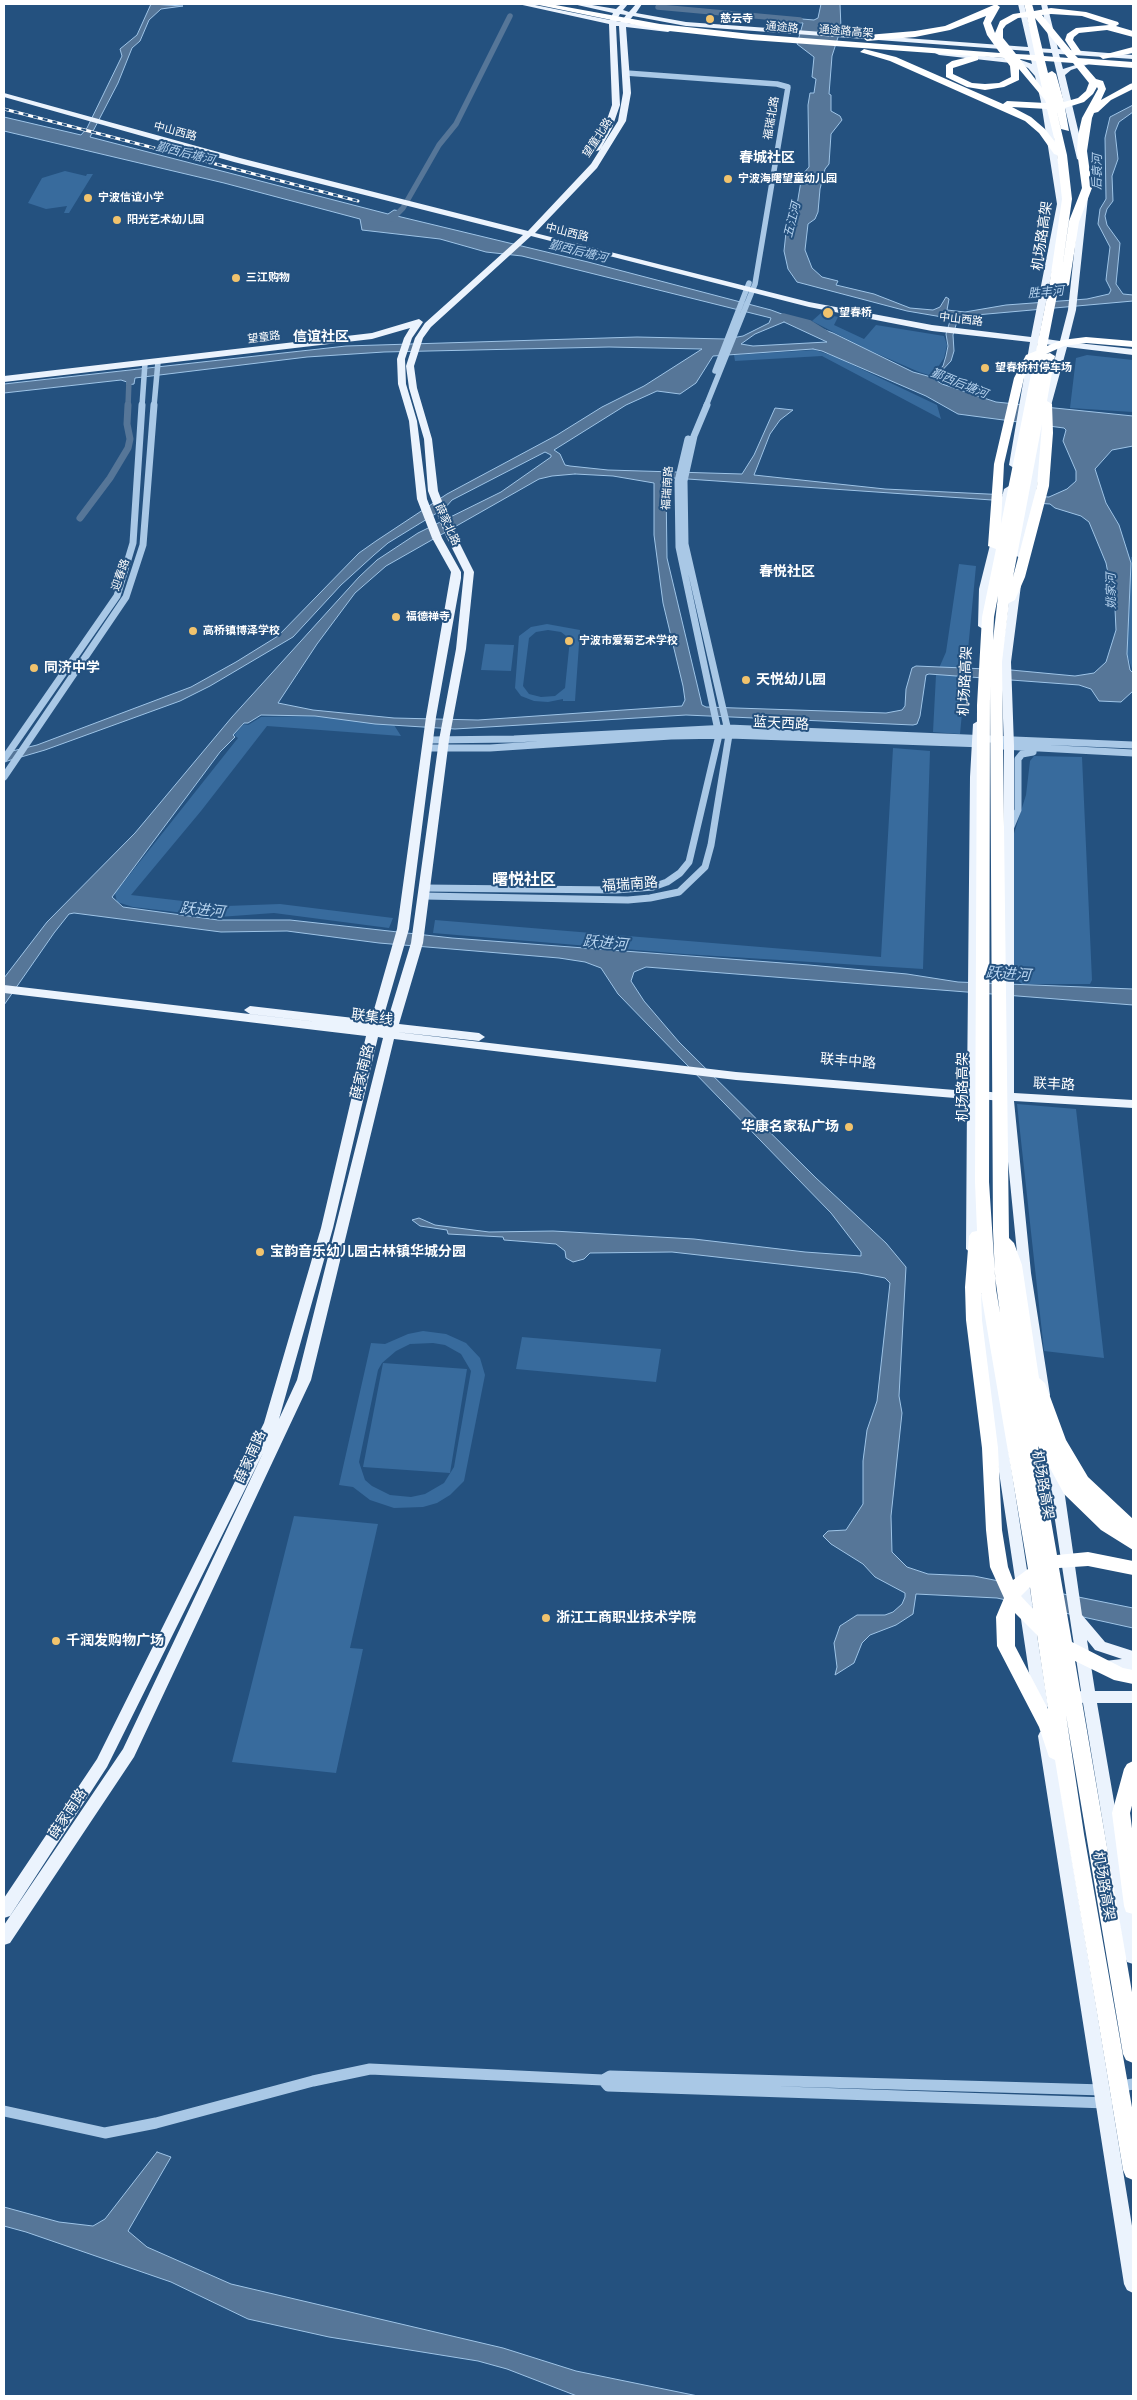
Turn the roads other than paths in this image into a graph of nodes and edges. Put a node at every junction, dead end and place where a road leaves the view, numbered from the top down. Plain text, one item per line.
1 (521, 4) edge
2 (538, 4) edge
3 (576, 4) edge
4 (625, 4) edge
5 (639, 4) edge
6 (1020, 4) edge
7 (1028, 4) edge
8 (1035, 4) edge
9 (1044, 4) edge
10 (1074, 4) edge
11 (559, 6) edge
12 (997, 6) edge
13 (617, 12) junction
14 (629, 15) junction
15 (1038, 16) junction
16 (612, 23) junction
17 (622, 25) junction
18 (1133, 29) edge
19 (1133, 34) edge
20 (836, 39) junction
21 (816, 40) junction
22 (1032, 48) junction
23 (909, 49) junction
24 (1055, 50) junction
25 (1133, 50) edge
26 (1030, 58) junction
27 (1133, 59) edge
28 (1056, 60) junction
29 (1088, 60) junction
30 (1133, 66) edge
31 (913, 67) junction
32 (626, 73) junction
33 (1061, 75) junction
34 (1039, 76) junction
35 (1133, 86) edge
36 (4, 90) edge
37 (4, 96) edge
38 (1048, 101) junction
39 (86, 116) junction
40 (1087, 118) junction
41 (1064, 174) junction
42 (1074, 222) junction
43 (529, 230) junction
44 (750, 290) junction
45 (740, 315) junction
46 (422, 325) junction
47 (1035, 337) junction
48 (1064, 341) junction
49 (1133, 346) edge
50 (1133, 352) edge
51 (724, 356) junction
52 (157, 367) junction
53 (145, 369) junction
54 (1027, 377) junction
55 (4, 379) edge
56 (1048, 403) junction
57 (1002, 500) junction
58 (997, 572) junction
59 (1001, 619) junction
60 (721, 718) junction
61 (718, 732) junction
62 (729, 732) junction
63 (429, 739) junction
64 (444, 740) junction
65 (977, 740) junction
66 (1009, 742) junction
67 (1133, 745) edge
68 (1056, 749) junction
69 (1133, 753) edge
70 (4, 760) edge
71 (4, 777) edge
72 (1008, 837) junction
73 (424, 892) junction
74 (4, 983) edge
75 (23, 988) junction
76 (4, 989) edge
77 (375, 1028) junction
78 (391, 1031) junction
79 (721, 1066) joint
80 (736, 1076) joint
81 (973, 1091) junction
82 (1008, 1093) junction
83 (1133, 1095) edge
84 (1133, 1104) edge
85 (982, 1182) junction
86 (1000, 1230) junction
87 (1030, 1365) junction
88 (1133, 1529) edge
89 (1133, 1543) edge
90 (1133, 1560) edge
91 (1133, 1568) edge
92 (1039, 1570) junction
93 (1075, 1614) junction
94 (1133, 1657) edge
95 (1133, 1665) edge
96 (1084, 1666) junction
97 (1133, 1677) edge
98 (1089, 1696) junction
99 (1133, 1697) edge
100 (1040, 1703) junction
101 (1133, 1769) edge
102 (1076, 1834) junction
103 (1133, 1906) edge
104 (4, 1911) edge
105 (4, 1938) edge
106 (1133, 1957) edge
107 (1133, 2054) edge
108 (603, 2080) joint
109 (1133, 2084) edge
110 (1102, 2097) junction
111 (1133, 2105) edge
112 (4, 2111) edge
113 (1133, 2170) edge
114 (1133, 2284) edge

1 - 16 main road, 通途路
2 - 11 highway
3 - 13 main road, 通途路
4 - 13 main road, 望童北路
5 - 14 main road
6 - 22 main road
7 - 38 highway, 机场路高架
8 - 15 highway, 机场路高架
9 - 24 main road
10 - 18 highway
11 - 20 highway, 通途路高架
11 - 21 highway, 通途路高架
12 - 20 highway
12 - 26 highway
13 - 14 main road, 通途路
13 - 16 main road, 望童北路
14 - 17 main road
14 - 21 main road, 通途路
15 - 31 highway
15 - 42 highway, 机场路高架
16 - 17 main road, 通途路
16 - 43 main road, 望童北路
17 - 21 main road, 通途路
17 - 32 main road, 望童北路
18 - 38 highway
19 - 40 highway
20 - 21 main road, 通途路
20 - 22 main road, 通途路
20 - 23 main road, 通途路
20 - 29 highway, 通途路高架
21 - 26 highway, 通途路高架
21 - 31 highway
22 - 24 main road, 通途路
22 - 26 main road
23 - 26 main road, 通途路
23 - 34 main road
24 - 27 main road, 通途路
24 - 28 main road
25 - 29 highway
26 - 28 main road, 通途路
26 - 30 highway, 通途路高架
26 - 34 main road
27 - 29 highway, 通途路高架
28 - 29 main road, 通途路
28 - 33 main road
29 - 30 main road, 通途路
29 - 33 main road
31 - 41 highway
32 - 43 main road, 望童北路
32 - 44 street, 福瑞北路
33 - 48 main road
34 - 47 main road
35 - 40 highway
36 - 39 main road, 中山西路
37 - 39 main road, 中山西路
38 - 41 highway, 机场路高架
39 - 43 main road, 中山西路
40 - 42 highway
41 - 58 highway, 机场路高架
42 - 59 highway, 机场路高架
43 - 44 main road, 中山西路
43 - 46 main road, 望童路
43 - 46 main road, 望童路
44 - 45 street, 福瑞南路
44 - 47 main road, 中山西路
45 - 51 street, 福瑞南路
45 - 51 street, 福瑞南路
46 - 52 main road, 望童路
46 - 63 main road, 薛家北路
46 - 64 main road, 薛家北路
47 - 48 main road, 中山西路
47 - 54 main road
48 - 49 main road, 中山西路
48 - 50 main road, 中山西路
48 - 56 main road
49 - 57 highway
51 - 60 street, 福瑞南路
52 - 53 main road, 望童路
52 - 71 street, 迎春路
53 - 55 main road, 望童路
53 - 70 street, 迎春路
54 - 57 highway
54 - 57 main road
56 - 59 highway
56 - 66 main road
57 - 58 highway
57 - 65 main road
58 - 85 highway, 机场路高架
59 - 86 highway, 机场路高架
60 - 61 street, 福瑞南路
60 - 62 street, 福瑞南路
61 - 62 street, 蓝天西路
61 - 64 street, 蓝天西路
61 - 73 street, 福瑞南路
62 - 65 street, 蓝天西路
62 - 73 street, 福瑞南路
63 - 64 street, 蓝天西路
63 - 77 main road, 薛家南路
64 - 73 main road
65 - 66 street, 蓝天西路
65 - 81 main road
66 - 67 street, 蓝天西路
66 - 68 street, 蓝天西路
66 - 72 main road
68 - 69 street, 蓝天西路
68 - 72 street
72 - 82 main road
73 - 78 main road, 薛家南路
74 - 75 main road, 联集线
75 - 76 main road, 联集线
75 - 77 main road, 联集线
77 - 78 main road, 联集线
77 - 104 main road, 薛家南路
78 - 79 main road, 联集线
78 - 80 main road, 联集线
78 - 105 main road, 薛家南路
79 - 81 main road, 联丰中路
80 - 81 main road, 联丰中路
81 - 82 main road, 联丰路
81 - 100 main road
82 - 83 main road, 联丰路
82 - 84 main road, 联丰路
82 - 93 main road
85 - 97 highway
85 - 102 highway, 机场路高架
86 - 87 highway
86 - 107 highway, 机场路高架
87 - 88 highway
87 - 89 highway
90 - 92 highway
91 - 92 highway
92 - 102 highway
93 - 94 main road
93 - 96 main road
95 - 96 main road
96 - 98 main road
98 - 99 main road
98 - 100 main road
98 - 106 main road
100 - 110 main road
101 - 103 highway
102 - 113 highway, 机场路高架
108 - 110 street
108 - 112 street
109 - 110 street
110 - 111 street
110 - 114 main road

